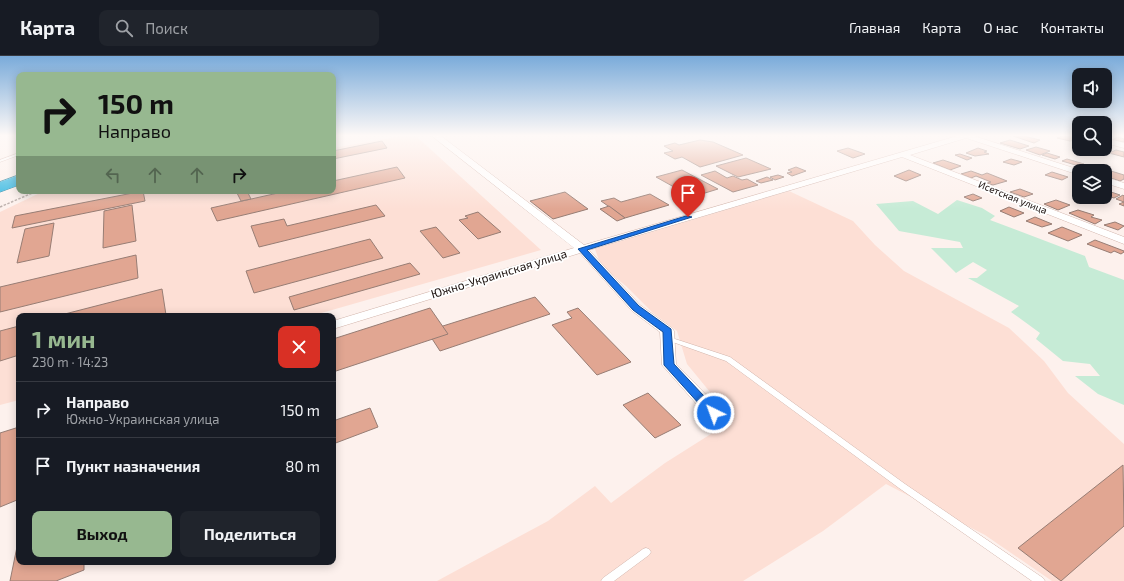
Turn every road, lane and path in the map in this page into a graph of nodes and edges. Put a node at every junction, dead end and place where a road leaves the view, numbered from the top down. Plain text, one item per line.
1 (468, 160) edge
2 (879, 160) edge
3 (918, 160) edge
4 (1043, 160) edge
5 (1072, 170) edge
6 (16, 171) edge
7 (0, 177) edge
8 (16, 181) edge
9 (1112, 182) edge
10 (1124, 186) edge
11 (0, 187) edge
12 (31, 194) edge
13 (0, 207) edge
14 (1124, 241) edge
15 (582, 249) junction
16 (336, 324) edge
17 (669, 339) junction
18 (714, 413) dead end
19 (646, 552) dead end
20 (606, 581) edge
21 (1040, 581) edge

1 - 15 street
2 - 15 street, Южно-Украинская улица
3 - 14 street, Исетская улица
4 - 5 street
6 - 7 highway
8 - 11 highway
9 - 10 street
12 - 13 path
15 - 16 street, Южно-Украинская улица
15 - 17 street
17 - 18 street
17 - 21 lane
19 - 20 lane

